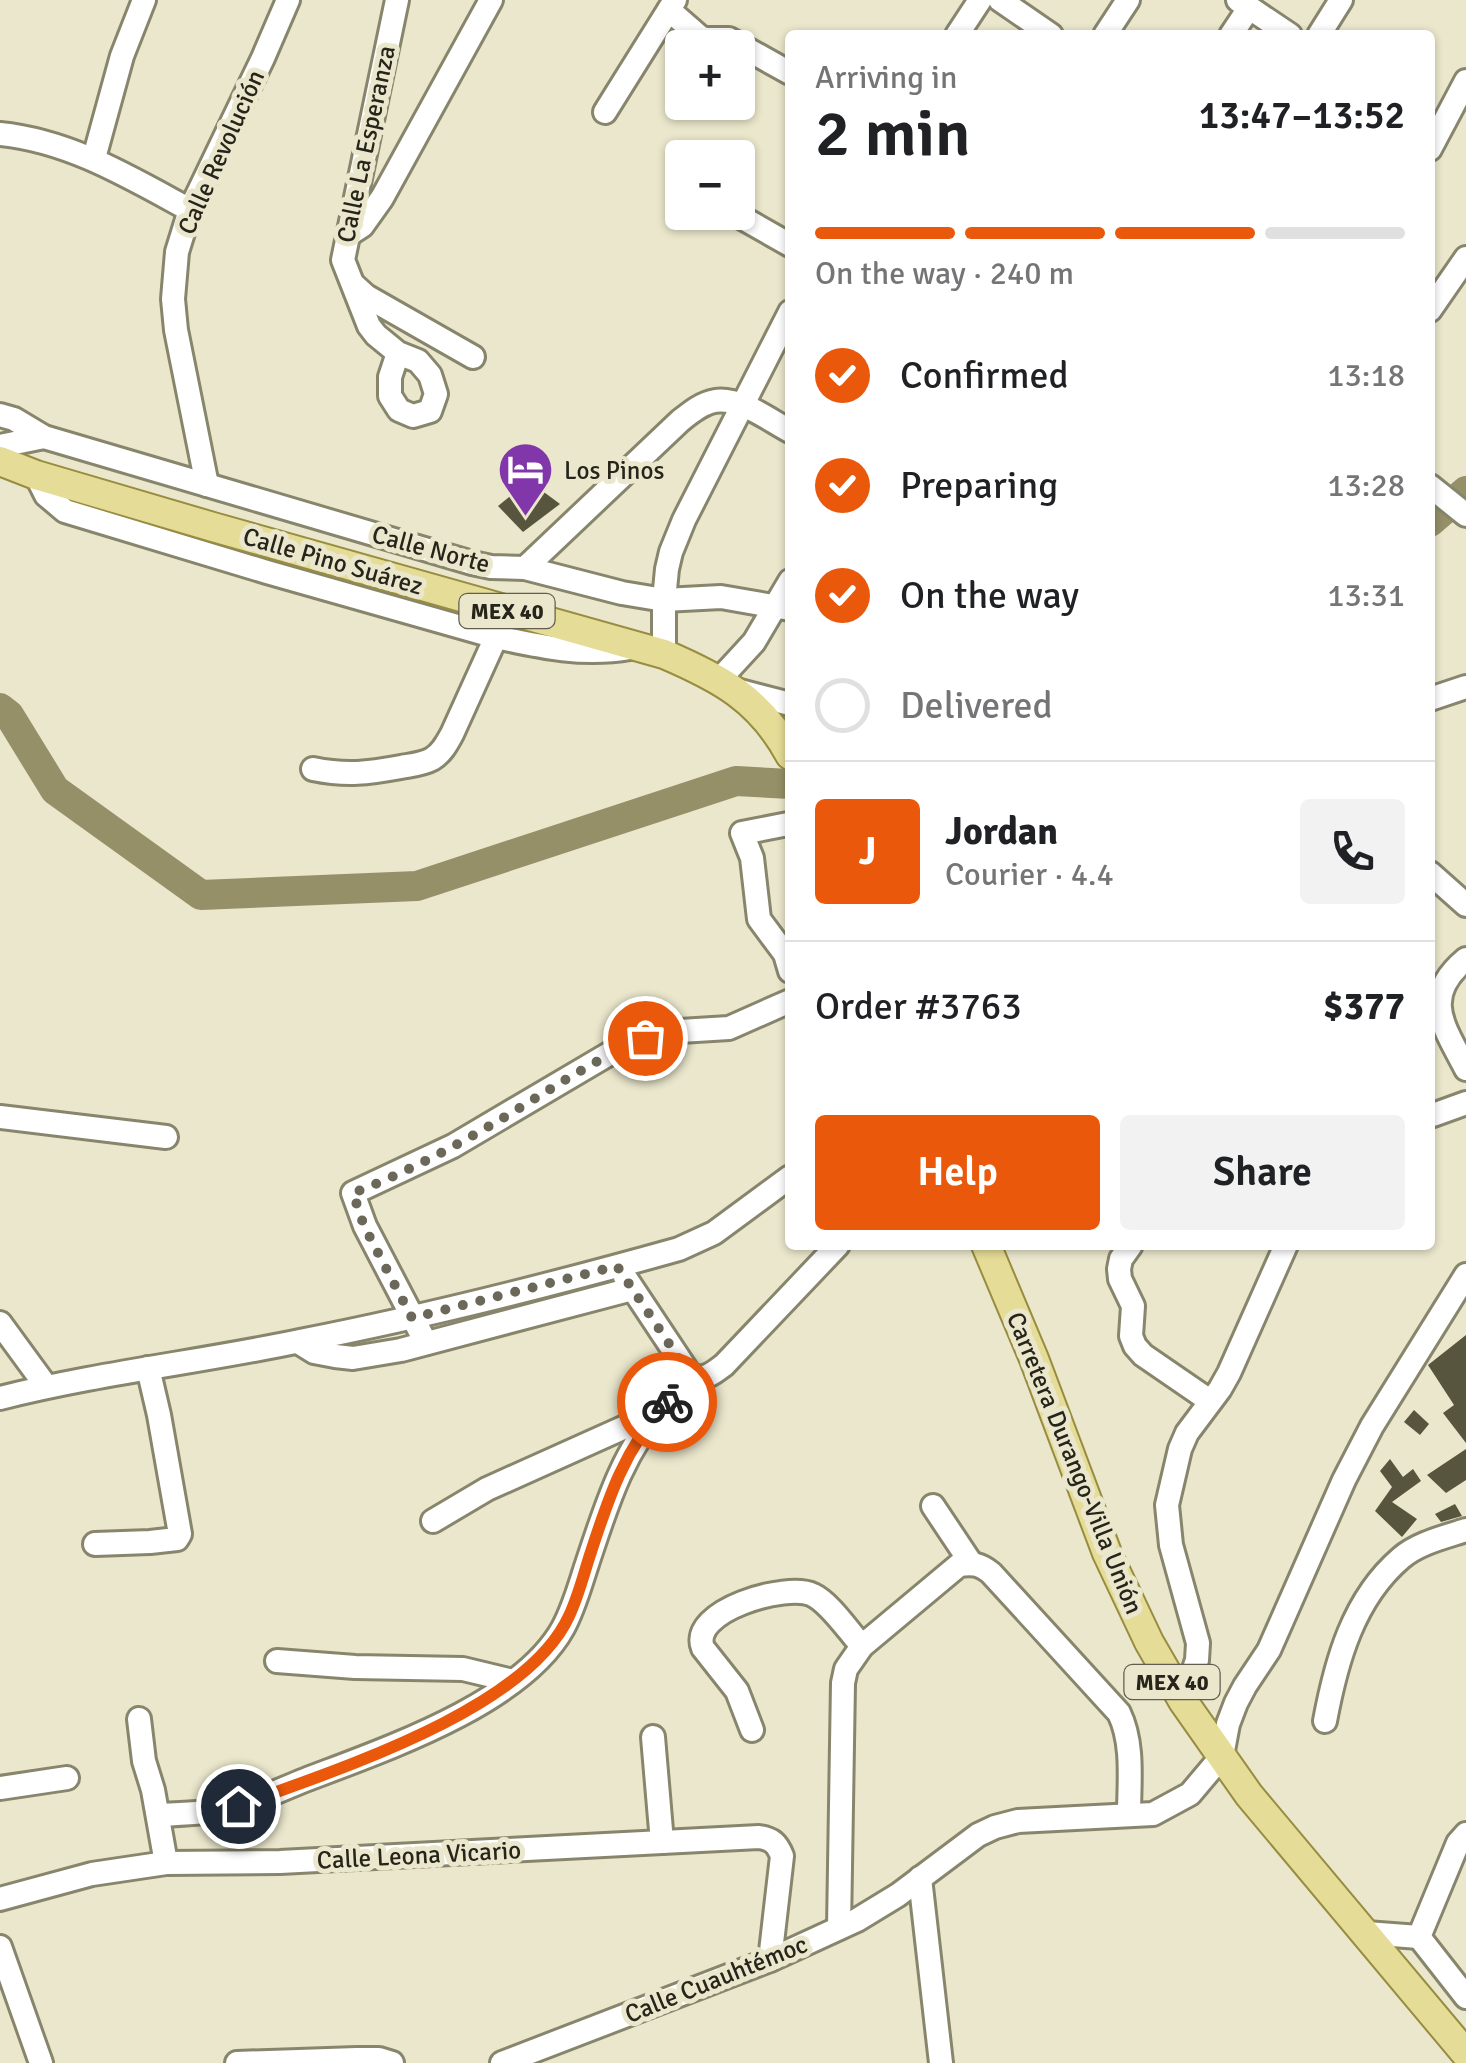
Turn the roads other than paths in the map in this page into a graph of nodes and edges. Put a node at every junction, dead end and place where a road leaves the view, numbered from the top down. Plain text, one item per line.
1 (144, 0) edge
2 (288, 0) edge
3 (397, 0) edge
4 (490, 0) edge
5 (980, 0) edge
6 (1000, 0) edge
7 (1128, 0) edge
8 (1341, 0) edge
9 (1244, 4) edge
10 (672, 5) edge
11 (960, 30) edge
12 (1044, 30) edge
13 (1108, 30) edge
14 (1233, 30) edge
15 (1283, 30) edge
16 (1322, 30) edge
17 (785, 70) edge
18 (1466, 81) edge
19 (604, 112) dead end
20 (1435, 133) edge
21 (0, 134) edge
22 (94, 158) junction
23 (190, 210) junction
24 (755, 225) edge
25 (348, 234) junction
26 (785, 241) edge
27 (1466, 258) edge
28 (355, 286) junction
29 (1435, 303) edge
30 (785, 322) edge
31 (398, 353) junction
32 (473, 357) dead end
33 (742, 406) junction
34 (0, 414) edge
35 (785, 428) edge
36 (44, 436) junction
37 (0, 446) edge
38 (0, 461) edge
39 (36, 475) junction
40 (207, 485) junction
41 (1435, 490) edge
42 (1466, 516) edge
43 (524, 568) junction
44 (664, 600) junction
45 (783, 607) edge
46 (496, 637) junction
47 (636, 646) junction
48 (664, 654) junction
49 (728, 685) junction
50 (1466, 687) edge
51 (1435, 697) edge
52 (785, 702) edge
53 (785, 741) edge
54 (314, 768) dead end
55 (785, 825) edge
56 (1435, 877) edge
57 (1466, 906) edge
58 (785, 957) edge
59 (1466, 960) edge
60 (785, 1004) edge
61 (1466, 1069) edge
62 (1466, 1103) edge
63 (1435, 1115) edge
64 (0, 1116) edge
65 (166, 1137) dead end
66 (785, 1181) edge
67 (833, 1250) edge
68 (988, 1250) edge
69 (1127, 1250) edge
70 (1284, 1250) edge
71 (617, 1266) junction
72 (1466, 1275) edge
73 (632, 1289) junction
74 (504, 1294) junction
75 (412, 1318) junction
76 (513, 1321) junction
77 (0, 1322) edge
78 (298, 1342) junction
79 (426, 1343) junction
80 (148, 1368) junction
81 (692, 1378) junction
82 (46, 1386) junction
83 (0, 1398) edge
84 (1210, 1401) junction
85 (658, 1413) junction
86 (932, 1506) dead end
87 (434, 1522) dead end
88 (1466, 1530) edge
89 (95, 1544) dead end
90 (971, 1563) junction
91 (862, 1646) junction
92 (277, 1661) dead end
93 (512, 1680) junction
94 (1182, 1700) junction
95 (140, 1719) dead end
96 (1325, 1721) dead end
97 (752, 1730) dead end
98 (652, 1737) dead end
99 (1222, 1756) junction
100 (67, 1778) dead end
101 (0, 1788) edge
102 (158, 1815) junction
103 (1130, 1816) junction
104 (1466, 1834) edge
105 (662, 1842) junction
106 (166, 1863) junction
107 (920, 1878) junction
108 (0, 1898) edge
109 (839, 1928) junction
110 (1366, 1933) junction
111 (1419, 1938) junction
112 (0, 1947) edge
113 (770, 1960) junction
114 (1466, 1997) edge
115 (1466, 2054) edge
116 (40, 2063) edge
117 (237, 2063) edge
118 (392, 2063) edge
119 (502, 2063) edge
120 (941, 2063) edge

1 - 22 street
2 - 23 street, Calle Revolución
3 - 25 street, Calle La Esperanza
4 - 25 street
5 - 11 street
6 - 12 street
7 - 13 street
8 - 16 street
9 - 14 street
9 - 15 street
10 - 17 street
10 - 19 street
18 - 20 street
21 - 22 street
22 - 23 street
23 - 40 street, Calle Revolución
24 - 26 street
25 - 28 street, Calle La Esperanza
27 - 29 street
28 - 31 street, Calle La Esperanza
28 - 32 street
30 - 33 street
31 - 31 street, Calle La Esperanza
33 - 35 street
33 - 43 street
33 - 44 street
34 - 36 street, Calle Norte
36 - 37 street
36 - 40 street, Calle Norte
38 - 39 main road, MEX 40
39 - 46 street
39 - 47 main road, Calle Pino Suárez / MEX 40
40 - 43 street, Calle Norte
41 - 42 street
43 - 44 street, Calle Norte
44 - 45 street, Calle Norte
44 - 48 street
45 - 49 street
46 - 47 street
46 - 54 street
47 - 48 main road, Calle Pino Suárez / MEX 40
48 - 49 main road, Calle Pino Suárez / MEX 40
49 - 52 street
49 - 53 main road, Calle Pino Suárez / MEX 40
50 - 51 street
55 - 58 street
56 - 57 street
59 - 61 street
60 - 75 street
62 - 63 street
64 - 65 street
66 - 71 street
67 - 81 street
68 - 94 main road, Carretera Durango-Villa Unión / MEX 40
69 - 84 street
70 - 84 street
71 - 73 street
71 - 74 street
72 - 99 street
73 - 76 street
73 - 81 street
74 - 75 street
74 - 76 street
75 - 78 street
75 - 79 street
76 - 79 street
77 - 82 street
78 - 79 street
78 - 80 street
80 - 82 street
80 - 89 street
81 - 85 street
82 - 83 street
84 - 94 street
85 - 87 street
85 - 93 street
86 - 90 street
88 - 96 street
90 - 91 street
90 - 103 street
91 - 97 street
91 - 109 street
92 - 93 street
93 - 102 street
94 - 99 main road, Carretera Durango-Villa Unión / MEX 40
95 - 102 street
98 - 105 street
99 - 103 street, Calle Cuauhtémoc
99 - 110 main road, Carretera Durango-Villa Unión / MEX 40
100 - 101 street
102 - 106 street
103 - 107 street, Calle Cuauhtémoc
104 - 111 street
105 - 106 street, Calle Leona Vicario
105 - 113 street, Calle Leona Vicario
106 - 108 street, Calle Leona Vicario
107 - 109 street, Calle Cuauhtémoc
107 - 120 street
109 - 113 street, Calle Cuauhtémoc
110 - 111 street
110 - 115 main road, Carretera Durango-Villa Unión / MEX 40
111 - 114 street
112 - 116 street
113 - 119 street, Calle Cuauhtémoc
117 - 118 street

